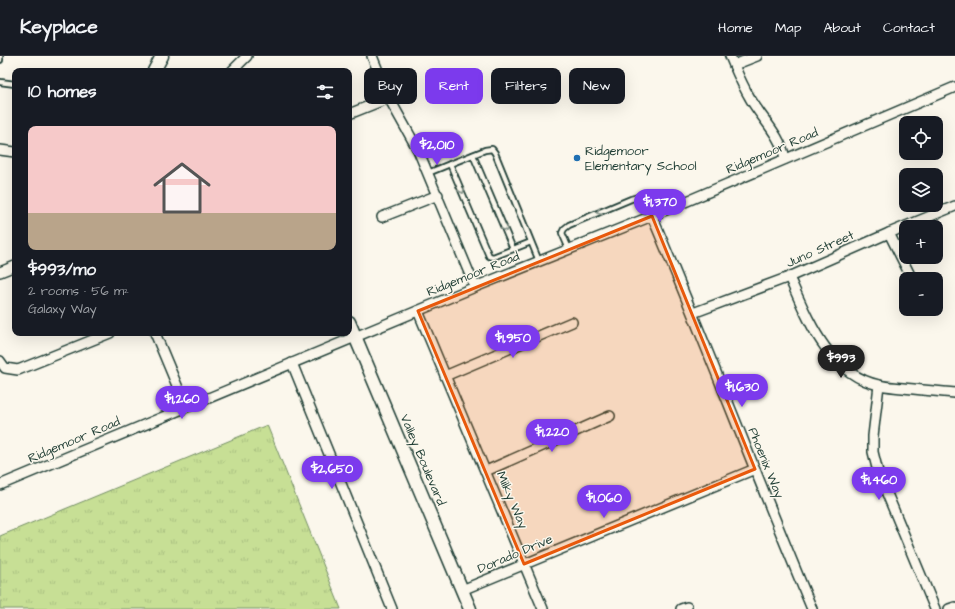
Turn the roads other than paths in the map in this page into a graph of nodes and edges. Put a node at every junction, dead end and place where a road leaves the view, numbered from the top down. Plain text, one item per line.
1 (0, 56) edge
2 (162, 56) edge
3 (247, 56) edge
4 (372, 56) edge
5 (730, 56) edge
6 (757, 56) edge
7 (0, 60) edge
8 (734, 65) junction
9 (156, 68) edge
10 (235, 68) edge
11 (377, 68) edge
12 (0, 82) edge
13 (12, 84) edge
14 (955, 87) edge
15 (374, 104) edge
16 (392, 104) edge
17 (352, 113) edge
18 (0, 150) edge
19 (12, 152) edge
20 (473, 154) junction
21 (785, 159) junction
22 (450, 164) junction
23 (428, 173) junction
24 (438, 195) junction
25 (955, 206) edge
26 (652, 216) junction
27 (382, 217) dead end
28 (889, 233) junction
29 (531, 242) junction
30 (513, 249) junction
31 (569, 249) junction
32 (539, 261) junction
33 (12, 267) edge
34 (0, 272) edge
35 (908, 272) edge
36 (789, 277) junction
37 (475, 287) junction
38 (418, 311) junction
39 (693, 312) junction
40 (572, 322) dead end
41 (352, 328) edge
42 (103, 336) edge
43 (156, 336) edge
44 (356, 336) junction
45 (292, 363) junction
46 (2, 365) edge
47 (445, 376) junction
48 (879, 385) junction
49 (955, 393) edge
50 (186, 407) junction
51 (610, 416) dead end
52 (755, 469) junction
53 (486, 471) junction
54 (0, 485) edge
55 (524, 564) junction
56 (462, 590) junction
57 (955, 607) edge
58 (392, 609) edge
59 (470, 609) edge
60 (543, 609) edge
61 (812, 609) edge
62 (935, 609) edge
63 (949, 609) edge

1 - 7 lane
2 - 9 street
3 - 10 street
4 - 11 street
5 - 8 street
6 - 8 street
8 - 21 street
12 - 13 lane
14 - 21 street, Ridgemoor Road
15 - 17 street
16 - 23 street
18 - 19 street
20 - 22 lane
20 - 29 lane
20 -> 30 lane
21 - 26 street, Ridgemoor Road
22 - 23 lane
22 -> 30 lane
23 - 24 street
24 - 27 street
24 - 37 street
25 - 28 street, Juno Street
26 - 31 street, Ridgemoor Road
26 -> 31 lane
26 - 39 street, Phoenix Way
28 - 35 street
28 - 36 street, Juno Street
29 - 30 lane
29 - 32 lane
31 - 32 street, Ridgemoor Road
32 - 37 street, Ridgemoor Road
33 - 34 street
36 - 39 street, Juno Street
36 - 48 street
37 - 38 street, Ridgemoor Road
38 - 44 street, Ridgemoor Road
38 - 47 street, Milky Way
39 - 52 street, Phoenix Way
40 - 47 street
41 - 44 street, Valley Boulevard
42 - 46 street
43 - 50 street
44 - 45 street, Ridgemoor Road
44 - 56 street, Valley Boulevard
45 - 50 street, Ridgemoor Road
45 - 58 street
47 - 53 street, Milky Way
48 - 49 street
48 - 62 street
50 - 54 street, Ridgemoor Road
51 - 53 street
52 - 55 street, Dorado Drive
52 - 61 street, Phoenix Way
53 - 55 street, Milky Way
55 - 56 street, Dorado Drive
55 - 60 street, Milky Way
56 - 59 street, Valley Boulevard
57 - 63 street

